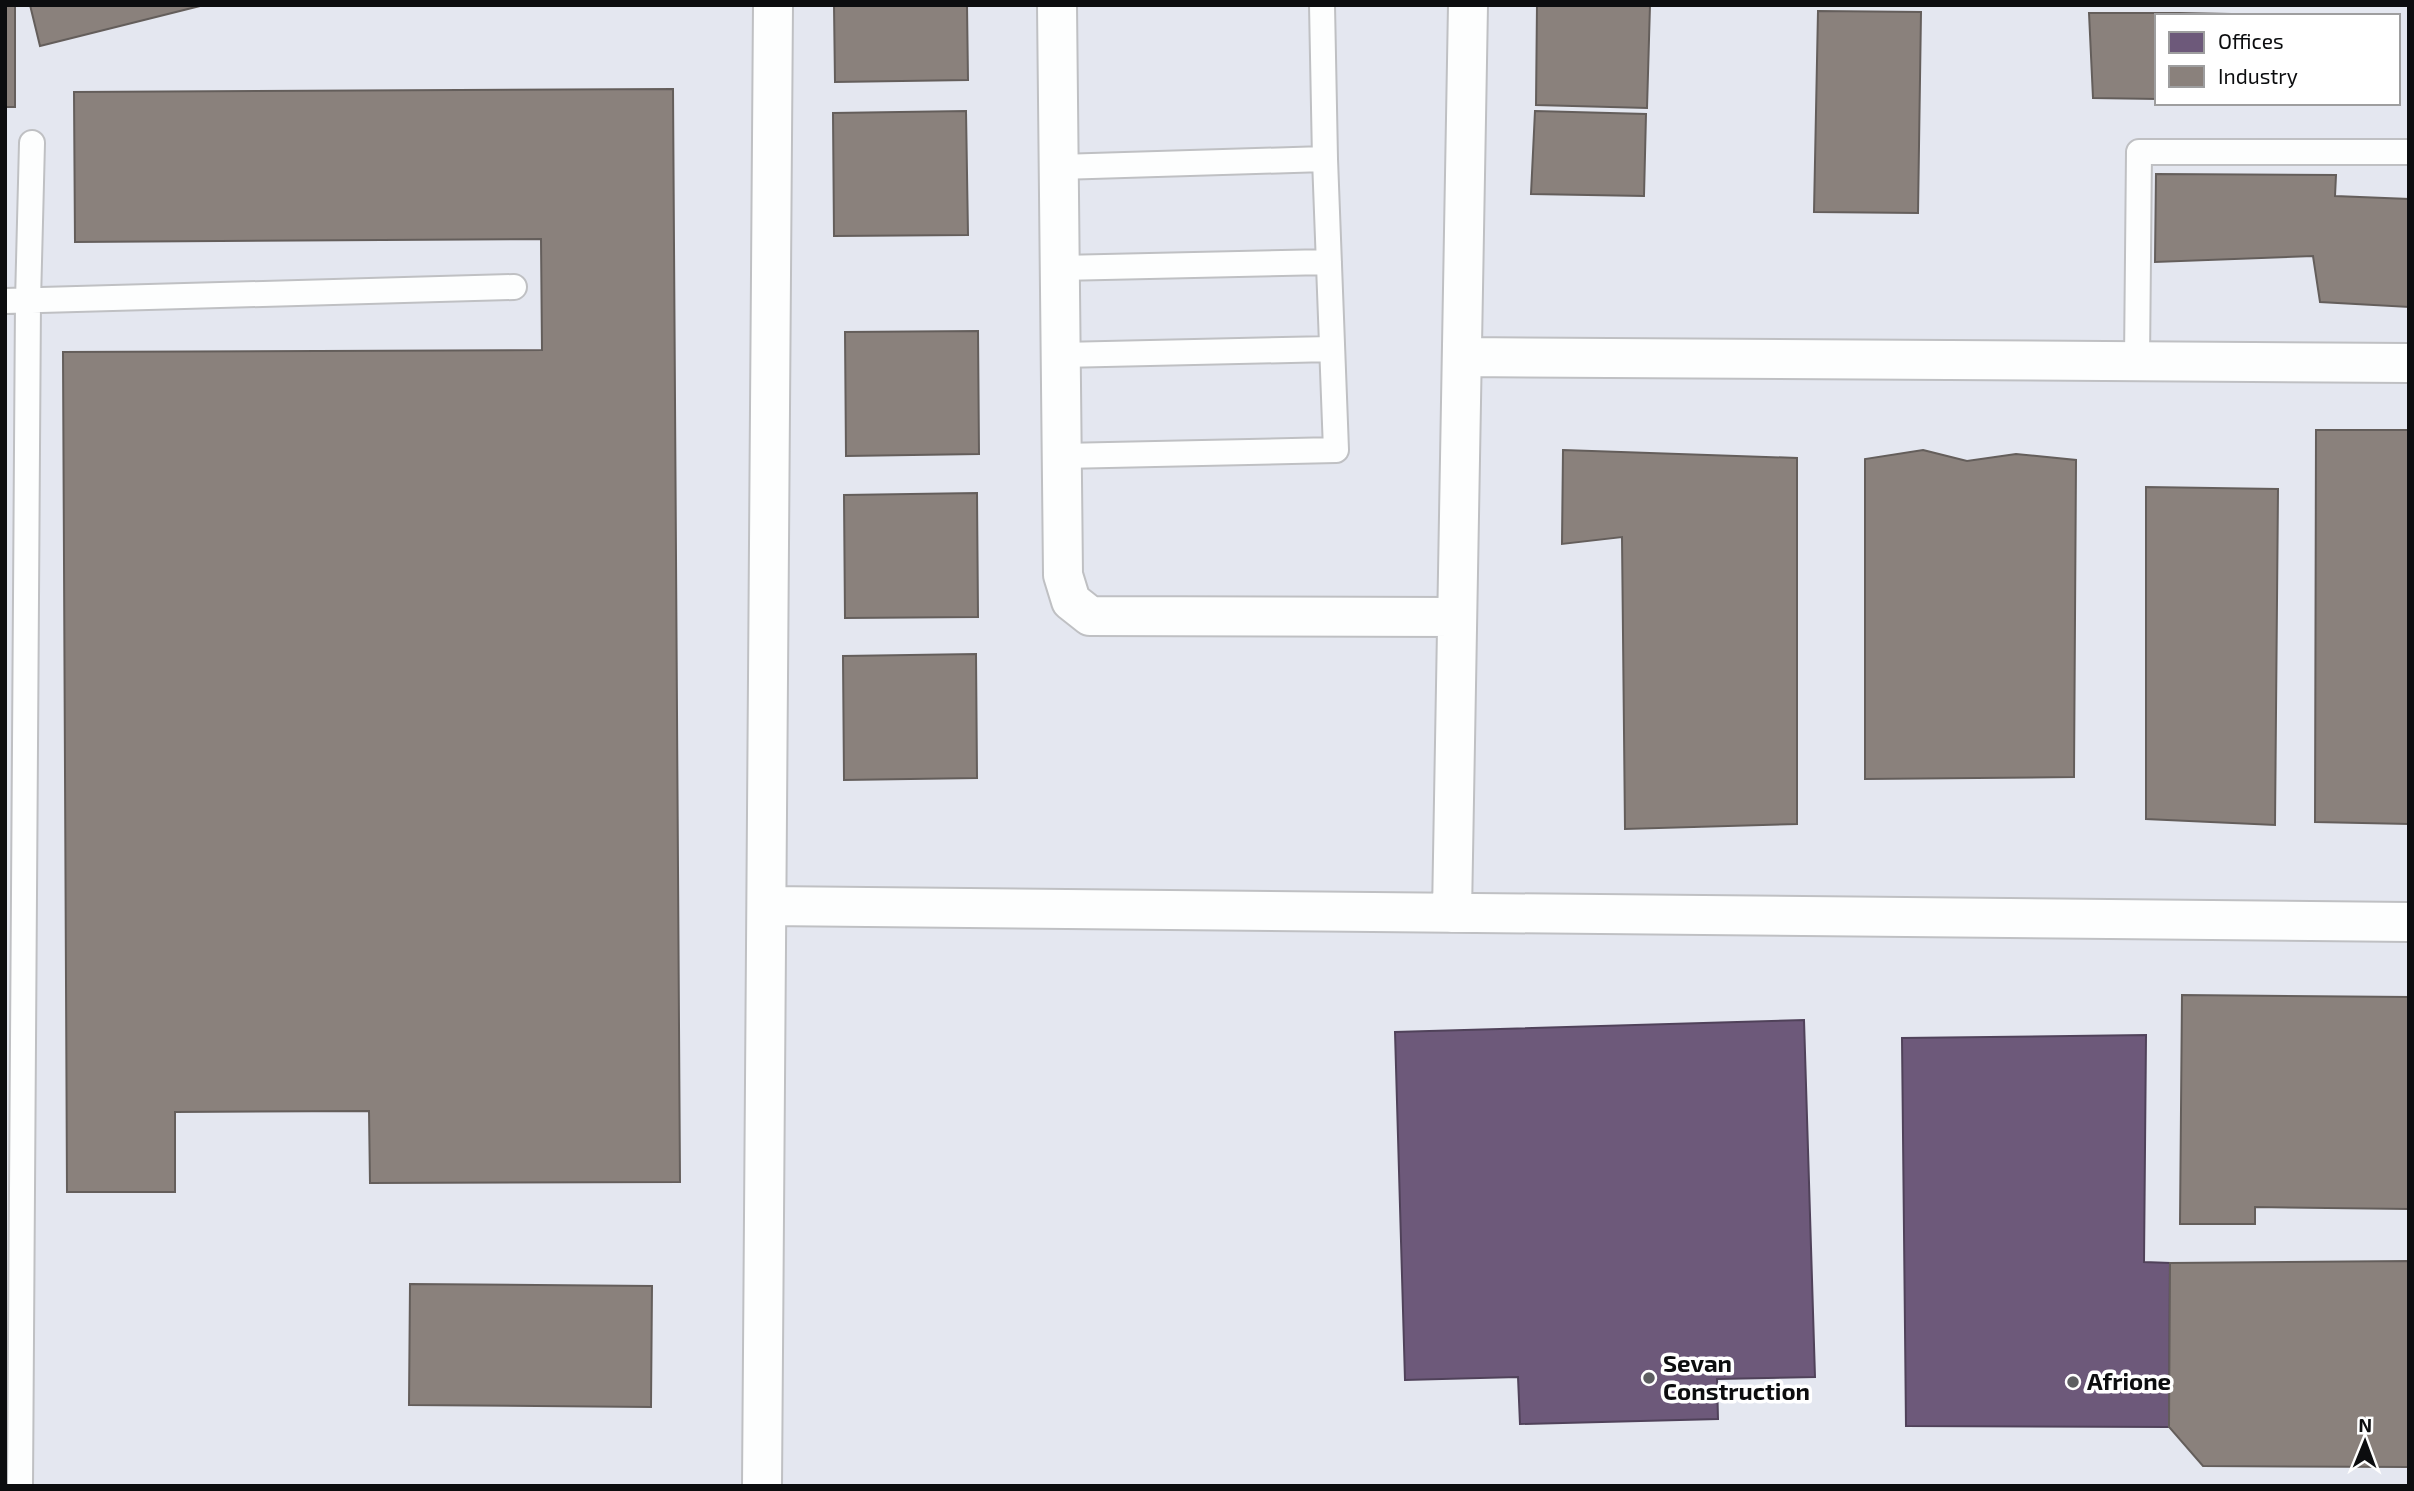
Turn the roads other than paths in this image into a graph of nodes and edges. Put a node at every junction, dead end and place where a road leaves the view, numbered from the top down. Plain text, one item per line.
1 (773, 5) edge
2 (1057, 5) edge
3 (1322, 5) edge
4 (1468, 5) edge
5 (32, 143) dead end
6 (2409, 152) edge
7 (1325, 159) junction
8 (1059, 167) junction
9 (1329, 262) junction
10 (1060, 268) junction
11 (514, 287) dead end
12 (16, 301) edge
13 (1332, 349) junction
14 (1061, 355) junction
15 (1463, 357) junction
16 (2137, 361) junction
17 (2409, 363) edge
18 (1062, 456) junction
19 (1457, 617) junction
20 (768, 906) junction
21 (1452, 913) junction
22 (2409, 922) edge
23 (20, 1486) edge
24 (762, 1486) edge

1 - 20 street
2 - 8 street
3 - 7 lane
4 - 15 street
5 - 12 lane
6 - 16 lane
7 - 8 lane
7 - 9 lane
8 - 10 street
9 - 10 lane
9 - 13 lane
10 - 14 street
11 - 12 lane
12 - 23 lane
13 - 14 lane
13 - 18 lane
14 - 18 street
15 - 16 street
15 - 19 street
16 - 17 street
18 - 19 street
19 - 21 street
20 - 21 street
20 - 24 street
21 - 22 street

